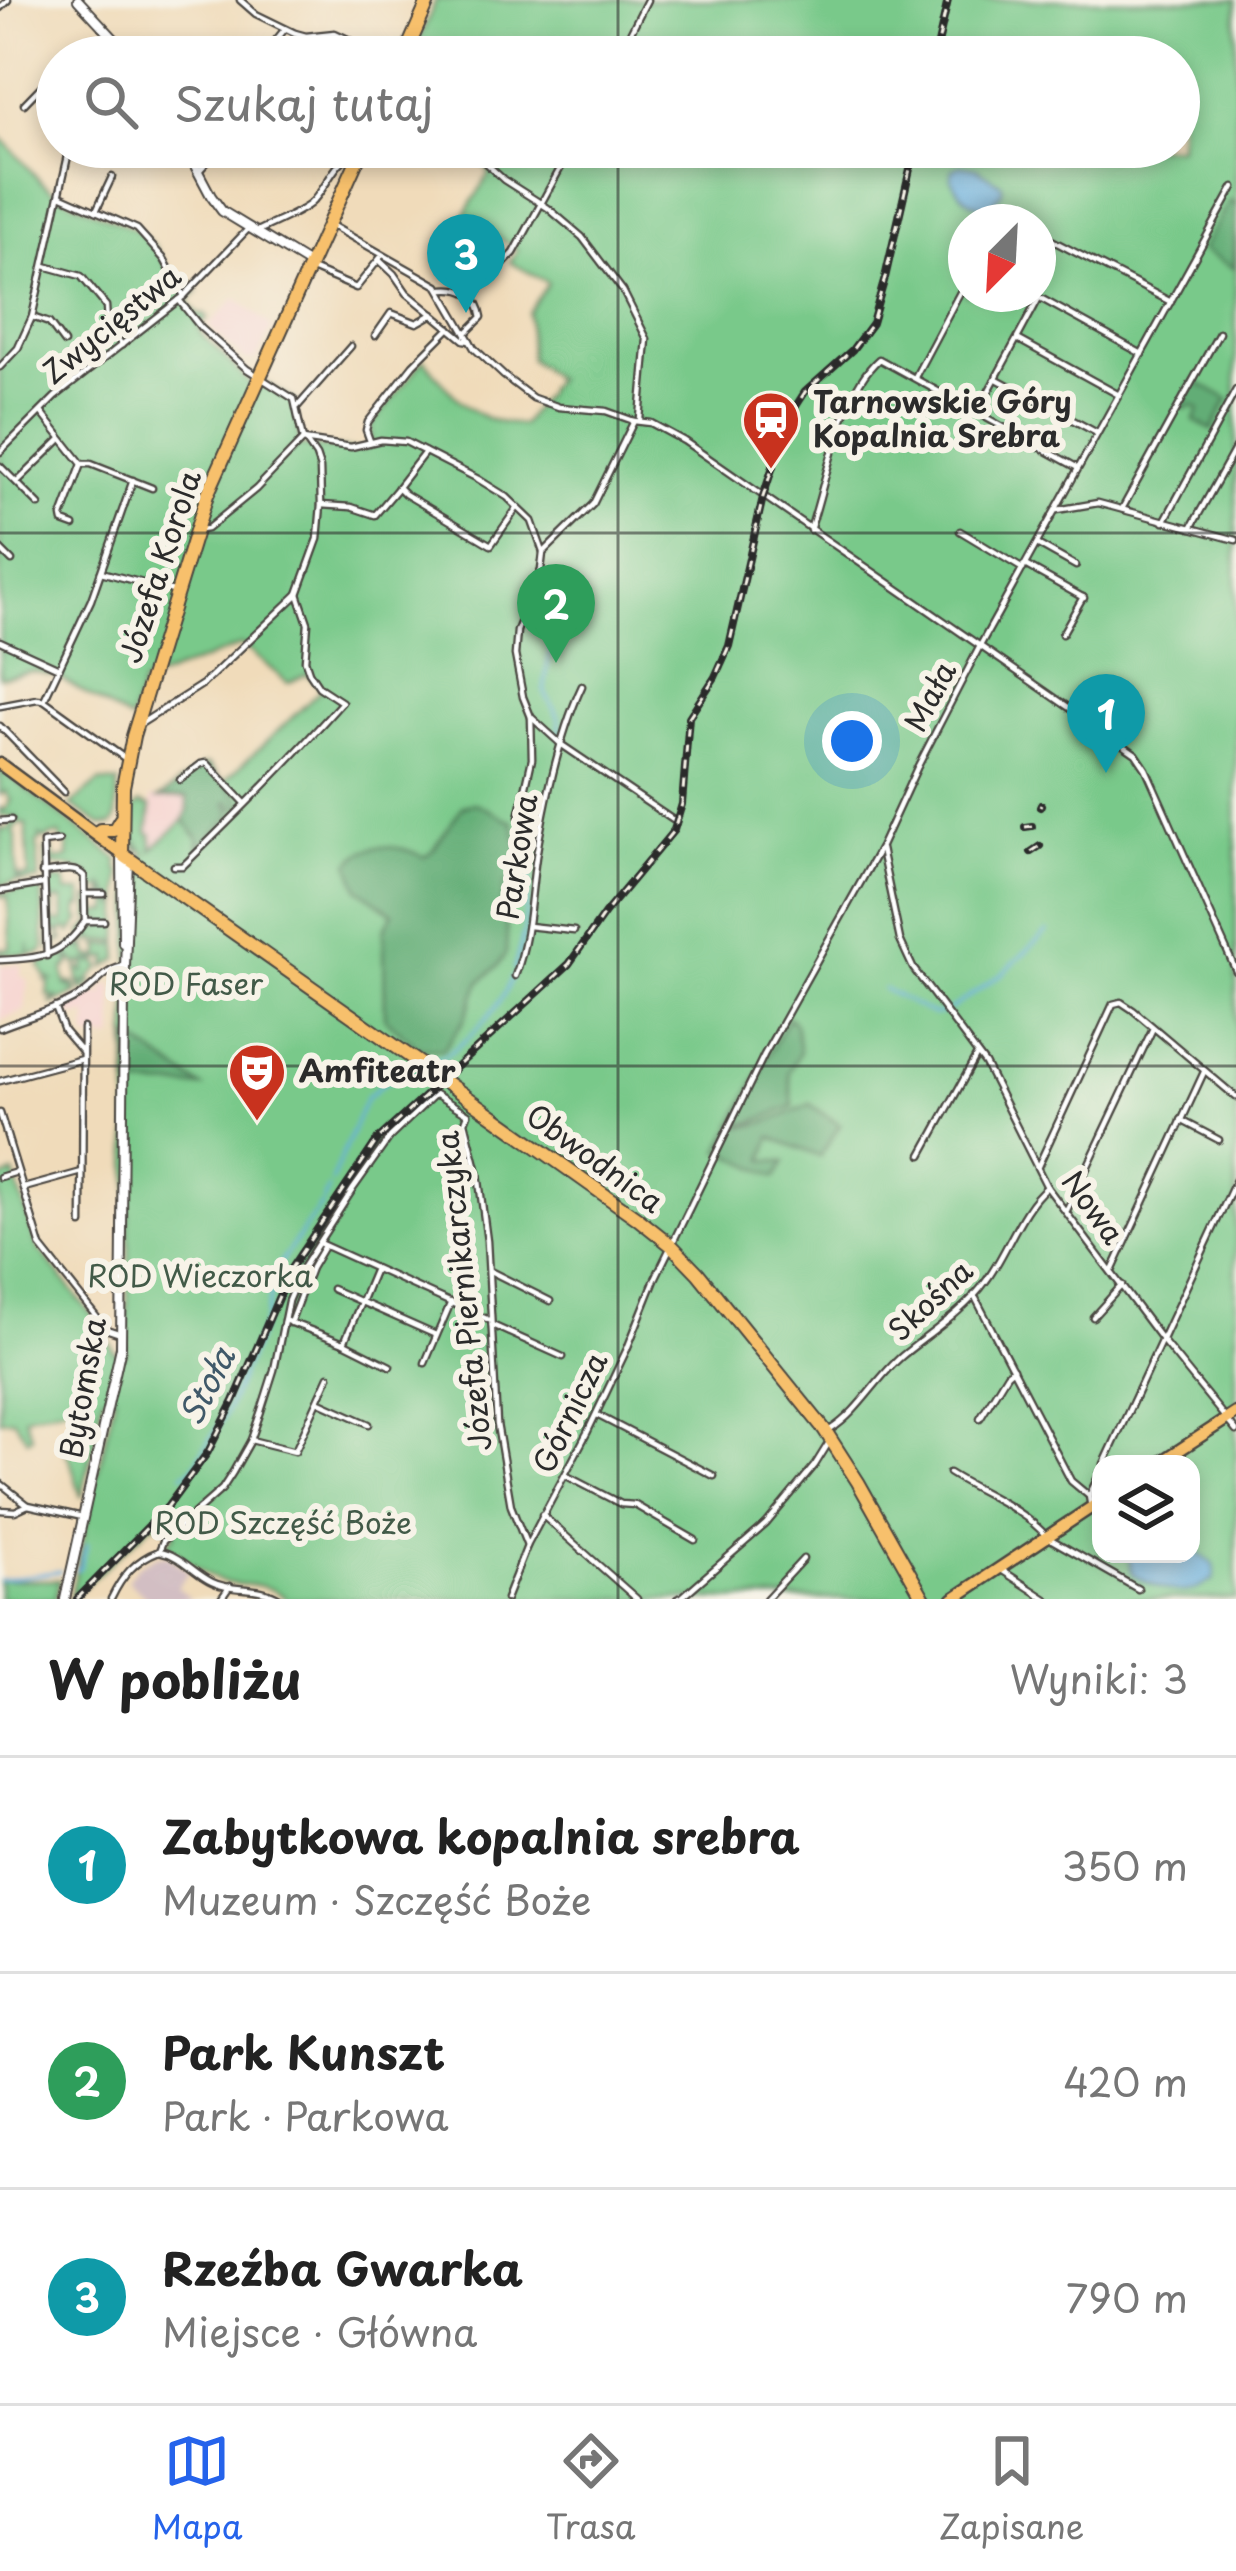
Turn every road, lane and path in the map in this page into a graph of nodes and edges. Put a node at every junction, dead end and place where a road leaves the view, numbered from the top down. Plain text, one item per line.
1 (8, 0) edge
2 (78, 0) edge
3 (240, 0) edge
4 (429, 0) edge
5 (647, 0) edge
6 (0, 8) edge
7 (285, 29) junction
8 (111, 36) edge
9 (279, 36) edge
10 (306, 36) joint
11 (341, 36) edge
12 (413, 36) edge
13 (629, 36) edge
14 (36, 92) edge
15 (24, 104) dead end
16 (66, 168) edge
17 (196, 168) edge
18 (202, 168) edge
19 (337, 168) edge
20 (354, 168) edge
21 (491, 168) edge
22 (561, 168) edge
23 (198, 172) junction
24 (112, 177) dead end
25 (1234, 187) edge
26 (60, 195) junction
27 (542, 204) junction
28 (96, 211) junction
29 (329, 224) junction
30 (252, 230) junction
31 (1056, 242) edge
32 (381, 257) junction
33 (43, 265) junction
34 (312, 267) junction
35 (412, 271) junction
36 (400, 284) junction
37 (442, 290) junction
38 (473, 295) junction
39 (182, 298) junction
40 (1171, 302) junction
41 (1056, 307) edge
42 (950, 312) edge
43 (1029, 312) edge
44 (433, 314) junction
45 (32, 317) junction
46 (450, 328) junction
47 (466, 333) junction
48 (1219, 333) dead end
49 (375, 336) dead end
50 (1016, 339) junction
51 (470, 341) junction
52 (64, 343) dead end
53 (122, 345) junction
54 (350, 346) dead end
55 (1142, 354) junction
56 (0, 367) edge
57 (259, 377) junction
58 (915, 377) junction
59 (995, 378) junction
60 (1236, 390) edge
61 (1119, 395) junction
62 (298, 406) junction
63 (979, 411) junction
64 (41, 412) junction
65 (637, 421) junction
66 (1097, 433) junction
67 (62, 438) junction
68 (305, 441) junction
69 (370, 441) junction
70 (322, 444) junction
71 (1236, 447) edge
72 (0, 452) edge
73 (424, 452) junction
74 (316, 456) junction
75 (82, 464) junction
76 (0, 466) edge
77 (1078, 467) junction
78 (17, 482) junction
79 (132, 482) junction
80 (398, 487) junction
81 (152, 488) dead end
82 (40, 505) dead end
83 (321, 505) junction
84 (518, 506) junction
85 (1122, 509) junction
86 (1057, 510) junction
87 (1163, 522) junction
88 (74, 526) dead end
89 (1191, 528) junction
90 (196, 529) junction
91 (810, 530) junction
92 (960, 531) dead end
93 (1236, 540) edge
94 (1037, 544) junction
95 (0, 549) edge
96 (543, 553) junction
97 (12, 561) dead end
98 (1076, 566) dead end
99 (1024, 567) junction
100 (101, 572) junction
101 (177, 592) junction
102 (298, 594) junction
103 (1062, 634) dead end
104 (0, 641) edge
105 (981, 647) junction
106 (59, 668) junction
107 (582, 686) dead end
108 (44, 700) junction
109 (0, 706) edge
110 (531, 717) junction
111 (136, 722) junction
112 (0, 726) edge
113 (562, 745) junction
114 (129, 758) junction
115 (0, 764) edge
116 (18, 776) junction
117 (127, 778) junction
118 (180, 780) dead end
119 (64, 792) dead end
120 (245, 803) junction
121 (122, 814) junction
122 (519, 817) dead end
123 (10, 820) dead end
124 (674, 820) dead end
125 (0, 821) edge
126 (100, 830) junction
127 (59, 841) dead end
128 (881, 846) junction
129 (126, 852) junction
130 (174, 866) dead end
131 (148, 872) junction
132 (42, 873) junction
133 (43, 884) junction
134 (129, 884) junction
135 (0, 890) edge
136 (86, 894) junction
137 (104, 894) dead end
138 (44, 902) junction
139 (53, 902) dead end
140 (86, 921) junction
141 (104, 921) dead end
142 (528, 926) junction
143 (574, 931) dead end
144 (243, 937) junction
145 (47, 956) junction
146 (0, 960) edge
147 (125, 966) junction
148 (1236, 971) edge
149 (515, 976) dead end
150 (55, 1006) junction
151 (0, 1028) edge
152 (83, 1028) dead end
153 (1153, 1028) junction
154 (977, 1055) junction
155 (82, 1056) junction
156 (1204, 1072) junction
157 (0, 1081) edge
158 (1236, 1097) edge
159 (0, 1113) edge
160 (1181, 1120) junction
161 (1219, 1140) dead end
162 (922, 1155) dead end
163 (1037, 1168) junction
164 (17, 1172) junction
165 (82, 1172) junction
166 (0, 1177) edge
167 (1236, 1180) edge
168 (1047, 1186) junction
169 (22, 1189) junction
170 (1067, 1210) junction
171 (82, 1224) dead end
172 (321, 1245) junction
173 (671, 1245) junction
174 (375, 1268) junction
175 (489, 1270) junction
176 (1112, 1271) junction
177 (1122, 1285) junction
178 (332, 1289) dead end
179 (974, 1294) junction
180 (361, 1300) junction
181 (550, 1301) dead end
182 (451, 1302) junction
183 (1093, 1317) dead end
184 (287, 1322) junction
185 (491, 1323) junction
186 (122, 1333) junction
187 (436, 1335) junction
188 (1162, 1340) junction
189 (344, 1343) junction
190 (563, 1357) dead end
191 (424, 1363) dead end
192 (390, 1366) dead end
193 (1013, 1369) junction
194 (329, 1376) dead end
195 (318, 1401) junction
196 (596, 1414) junction
197 (1232, 1416) edge
198 (980, 1418) dead end
199 (369, 1424) dead end
200 (1236, 1431) edge
201 (250, 1440) junction
202 (832, 1440) junction
203 (1109, 1455) edge
204 (1172, 1455) edge
205 (820, 1456) junction
206 (949, 1473) dead end
207 (565, 1475) junction
208 (714, 1475) dead end
209 (0, 1483) edge
210 (1092, 1500) edge
211 (1092, 1503) edge
212 (28, 1504) junction
213 (0, 1510) edge
214 (542, 1515) junction
215 (83, 1517) junction
216 (1047, 1537) junction
217 (695, 1540) dead end
218 (527, 1546) junction
219 (159, 1551) junction
220 (803, 1559) dead end
221 (998, 1568) junction
222 (230, 1586) junction
223 (1138, 1589) dead end
224 (682, 1598) edge
225 (931, 1598) edge
226 (65, 1599) edge
227 (111, 1599) edge
228 (221, 1599) edge
229 (281, 1599) edge
230 (506, 1599) edge
231 (637, 1599) edge
232 (766, 1599) edge
233 (952, 1599) edge
234 (1046, 1599) edge

1 - 6 street
2 - 8 street
3 - 7 street
4 - 12 highway
5 - 13 street
7 - 9 street
7 - 10 street
10 - 11 street
14 - 15 street
16 - 26 street
17 - 23 street
18 - 23 street
19 - 30 street, Zwycięstwa
20 - 29 highway
21 - 27 street
22 - 27 street
23 - 30 street
24 - 28 street
25 - 40 street, Mała
26 - 28 street
26 - 33 street
27 - 38 street
27 - 65 street
28 - 39 street
29 - 32 street
29 - 34 highway
30 - 34 street
30 - 39 street, Zwycięstwa
31 - 40 street
32 - 34 street
32 - 35 street
32 - 36 street
33 - 45 street
33 - 53 street
34 - 57 highway, Józefa Korola
35 - 36 street
35 - 37 street
36 - 44 street
37 - 38 street
37 - 47 street
38 - 47 street
39 - 53 street, Zwycięstwa
39 - 57 street
40 - 55 street, Mała
41 - 55 street
42 - 58 street
43 - 50 street
44 - 46 street
44 - 49 street
45 - 52 street
45 - 56 street
46 - 51 street
46 - 69 street
47 - 51 street
48 - 85 street
50 - 59 street
50 - 61 street
51 - 65 street
53 - 64 street, Zwycięstwa
54 - 62 street
55 - 61 street, Mała
57 - 62 street
57 - 90 highway, Józefa Korola
58 - 63 street
58 - 91 street
59 - 63 street
59 - 66 street
60 - 87 street
61 - 66 street, Mała
62 - 68 street
63 - 77 street
64 - 67 street
64 - 72 street, Zwycięstwa
65 - 91 street
65 - 96 street
66 - 77 street, Mała
67 - 75 street
67 - 78 street
68 - 70 street
68 - 74 street
68 - 90 street
69 - 70 street
69 - 73 street
70 - 74 street
71 - 89 street
73 - 80 street
73 - 84 street
74 - 83 street
75 - 79 street
75 - 88 street
76 - 78 street
77 - 86 street, Mała
78 - 82 street
79 - 81 street
79 - 100 street
80 - 83 street
80 - 84 street
83 - 102 street
84 - 96 street
85 - 86 street
85 - 87 street
86 - 94 street, Mała
87 - 89 street
89 - 93 street
90 - 101 highway, Józefa Korola
91 - 105 street
92 - 99 street
94 - 98 street
94 - 99 street, Mała
95 - 97 street
96 - 110 street
99 - 103 street
99 - 105 street, Mała
100 - 101 street
100 - 106 street
101 - 111 highway, Józefa Korola
102 - 111 street
102 - 120 street
104 - 106 street
105 - 128 street, Mała
105 - 148 street
106 - 108 street
107 - 113 street, Parkowa
108 - 109 street
108 - 114 street
110 - 113 street
110 - 122 street
111 - 114 highway, Józefa Korola
112 - 119 street
113 - 124 street
113 - 142 street, Parkowa
114 - 117 highway, Józefa Korola
115 - 116 main road, Obwodnica
116 - 126 main road, Obwodnica
116 - 129 main road, Obwodnica
117 - 121 highway, Józefa Korola
117 - 129 highway, Józefa Korola
118 - 120 street
120 - 130 street
121 - 126 highway
121 - 129 highway, Józefa Korola
123 - 125 street
126 - 129 main road, Obwodnica
127 - 132 street
128 - 154 street
128 - 173 street, Mała
129 - 131 highway, Obwodnica
129 - 134 street, Bytomska
129 - 144 highway, Obwodnica
129 - 147 street, Bytomska
131 - 134 street
131 - 144 highway, Obwodnica
132 - 133 street
132 - 136 street
133 - 135 street
133 - 138 street
134 - 147 street, Bytomska
136 - 137 street
136 - 140 street
138 - 139 street
138 - 145 street
140 - 141 street
140 - 145 street
142 - 143 street
142 - 149 street, Parkowa
144 - 173 highway, Obwodnica, bridge
145 - 146 street
147 - 150 street
147 - 186 street, Bytomska
150 - 151 street
150 - 155 street
152 - 155 street
153 - 156 street
153 - 163 street, Nowa
153 - 170 street
154 - 162 street
154 - 163 street
155 - 157 street
155 - 165 street
156 - 158 street
156 - 160 street
159 - 164 street
160 - 161 street
160 - 176 street
163 - 168 street, Nowa
164 - 166 street
164 - 169 street
165 - 169 street
165 - 171 street
167 - 188 street
168 - 170 street, Nowa
168 - 179 street, Skośna
169 - 186 street
170 - 176 street, Nowa
172 - 174 street
172 - 175 street, Józefa Piernikarczyka
172 - 184 street
173 - 196 street, Górnicza
173 - 202 highway, Obwodnica
174 - 180 street
174 - 182 street
175 - 181 street
175 - 185 street, Józefa Piernikarczyka
176 - 177 street, Nowa
177 - 183 street, Nowa
177 - 188 street, Nowa
178 - 180 street
179 - 193 street
179 - 202 street, Skośna
180 - 187 street
180 - 189 street
182 - 185 street
182 - 187 street
184 - 189 street
184 - 201 street
185 - 190 street
185 - 218 street, Józefa Piernikarczyka
186 - 215 street, Bytomska
187 - 191 street
188 - 197 street, Nowa
188 - 203 street
189 - 192 street
193 - 198 street
193 - 210 street
194 - 195 street
195 - 199 street
195 - 201 street
196 - 207 street, Górnicza
196 - 208 street
197 - 200 street, Nowa
197 - 204 main road
201 - 219 street
202 - 205 street, Skośna
202 - 205 street, Skośna
202 - 225 highway, Obwodnica
205 - 224 street, Skośna
206 - 216 street
207 - 214 street, Górnicza
207 - 217 street
209 - 212 street
211 - 216 main road
212 - 213 street
212 - 215 street
214 - 218 street, Górnicza
214 - 231 street
215 - 226 street, Bytomska
216 - 221 main road
216 - 223 street
218 - 230 street, Górnicza
219 - 222 street
219 - 227 street
220 - 232 street
221 - 233 main road
221 - 234 street
222 - 228 street
222 - 229 street

